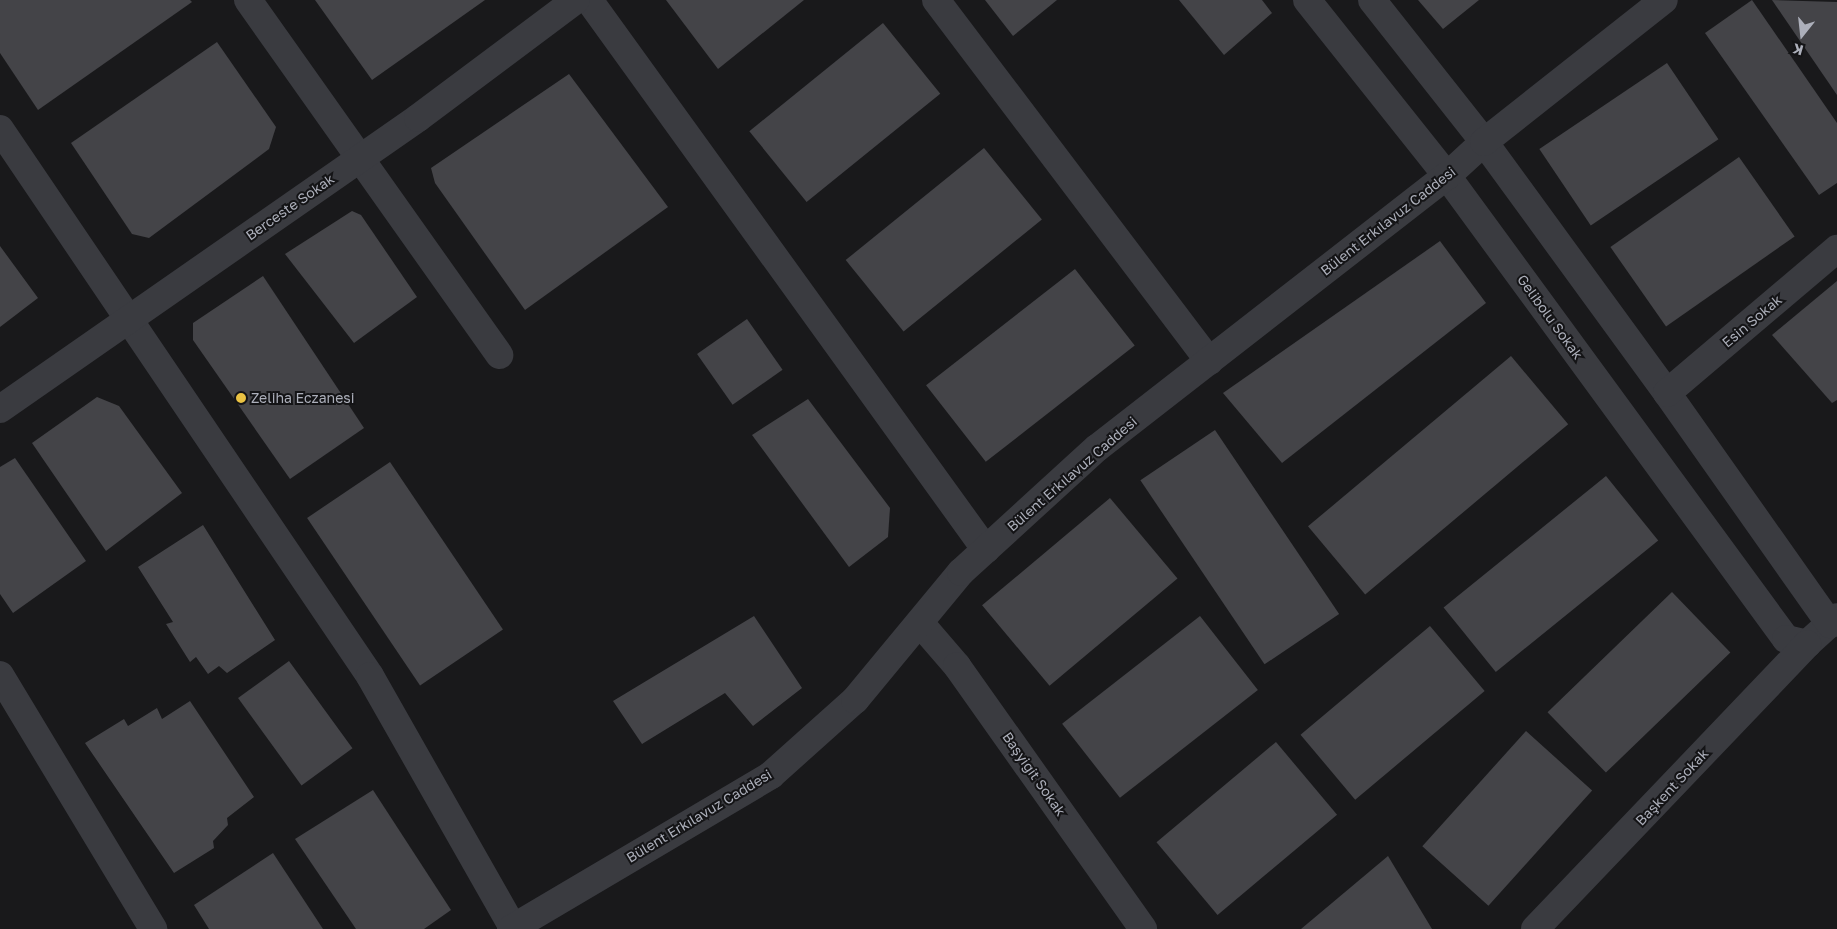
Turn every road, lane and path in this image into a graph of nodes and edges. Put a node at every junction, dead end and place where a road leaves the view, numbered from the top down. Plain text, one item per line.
1 (248, 0) edge
2 (576, 0) edge
3 (589, 0) edge
4 (936, 0) edge
5 (1307, 0) edge
6 (1372, 0) edge
7 (1664, 0) edge
8 (0, 129) edge
9 (1484, 142) junction
10 (360, 158) junction
11 (1447, 176) junction
12 (1837, 249) edge
13 (129, 319) junction
14 (499, 355) dead end
15 (1209, 361) junction
16 (1667, 393) junction
17 (0, 409) edge
18 (986, 550) junction
19 (1833, 620) edge
20 (920, 623) junction
21 (1796, 641) junction
22 (0, 675) edge
23 (512, 928) edge
24 (153, 929) edge
25 (1143, 929) edge
26 (1535, 929) edge

1 - 10 street
2 - 10 street, Berceste Sokak
3 - 18 street
4 - 15 street
5 - 11 street, Gelibolu Sokak
6 - 9 street
7 - 9 street, Bülent Erkılavuz Caddesi
8 - 13 street
9 - 11 street, Bülent Erkılavuz Caddesi
9 - 16 street
10 - 13 street, Berceste Sokak
10 - 14 street
11 - 15 street, Bülent Erkılavuz Caddesi
11 - 21 street, Gelibolu Sokak
12 - 16 street, Esin Sokak
13 - 17 street, Berceste Sokak
13 - 23 street
15 - 18 street, Bülent Erkılavuz Caddesi
16 - 19 street
18 - 20 street, Bülent Erkılavuz Caddesi
19 - 21 street, Başkent Sokak
20 - 23 street, Bülent Erkılavuz Caddesi
20 - 25 street, Başyiğit Sokak
21 - 26 street, Başkent Sokak
22 - 24 street

